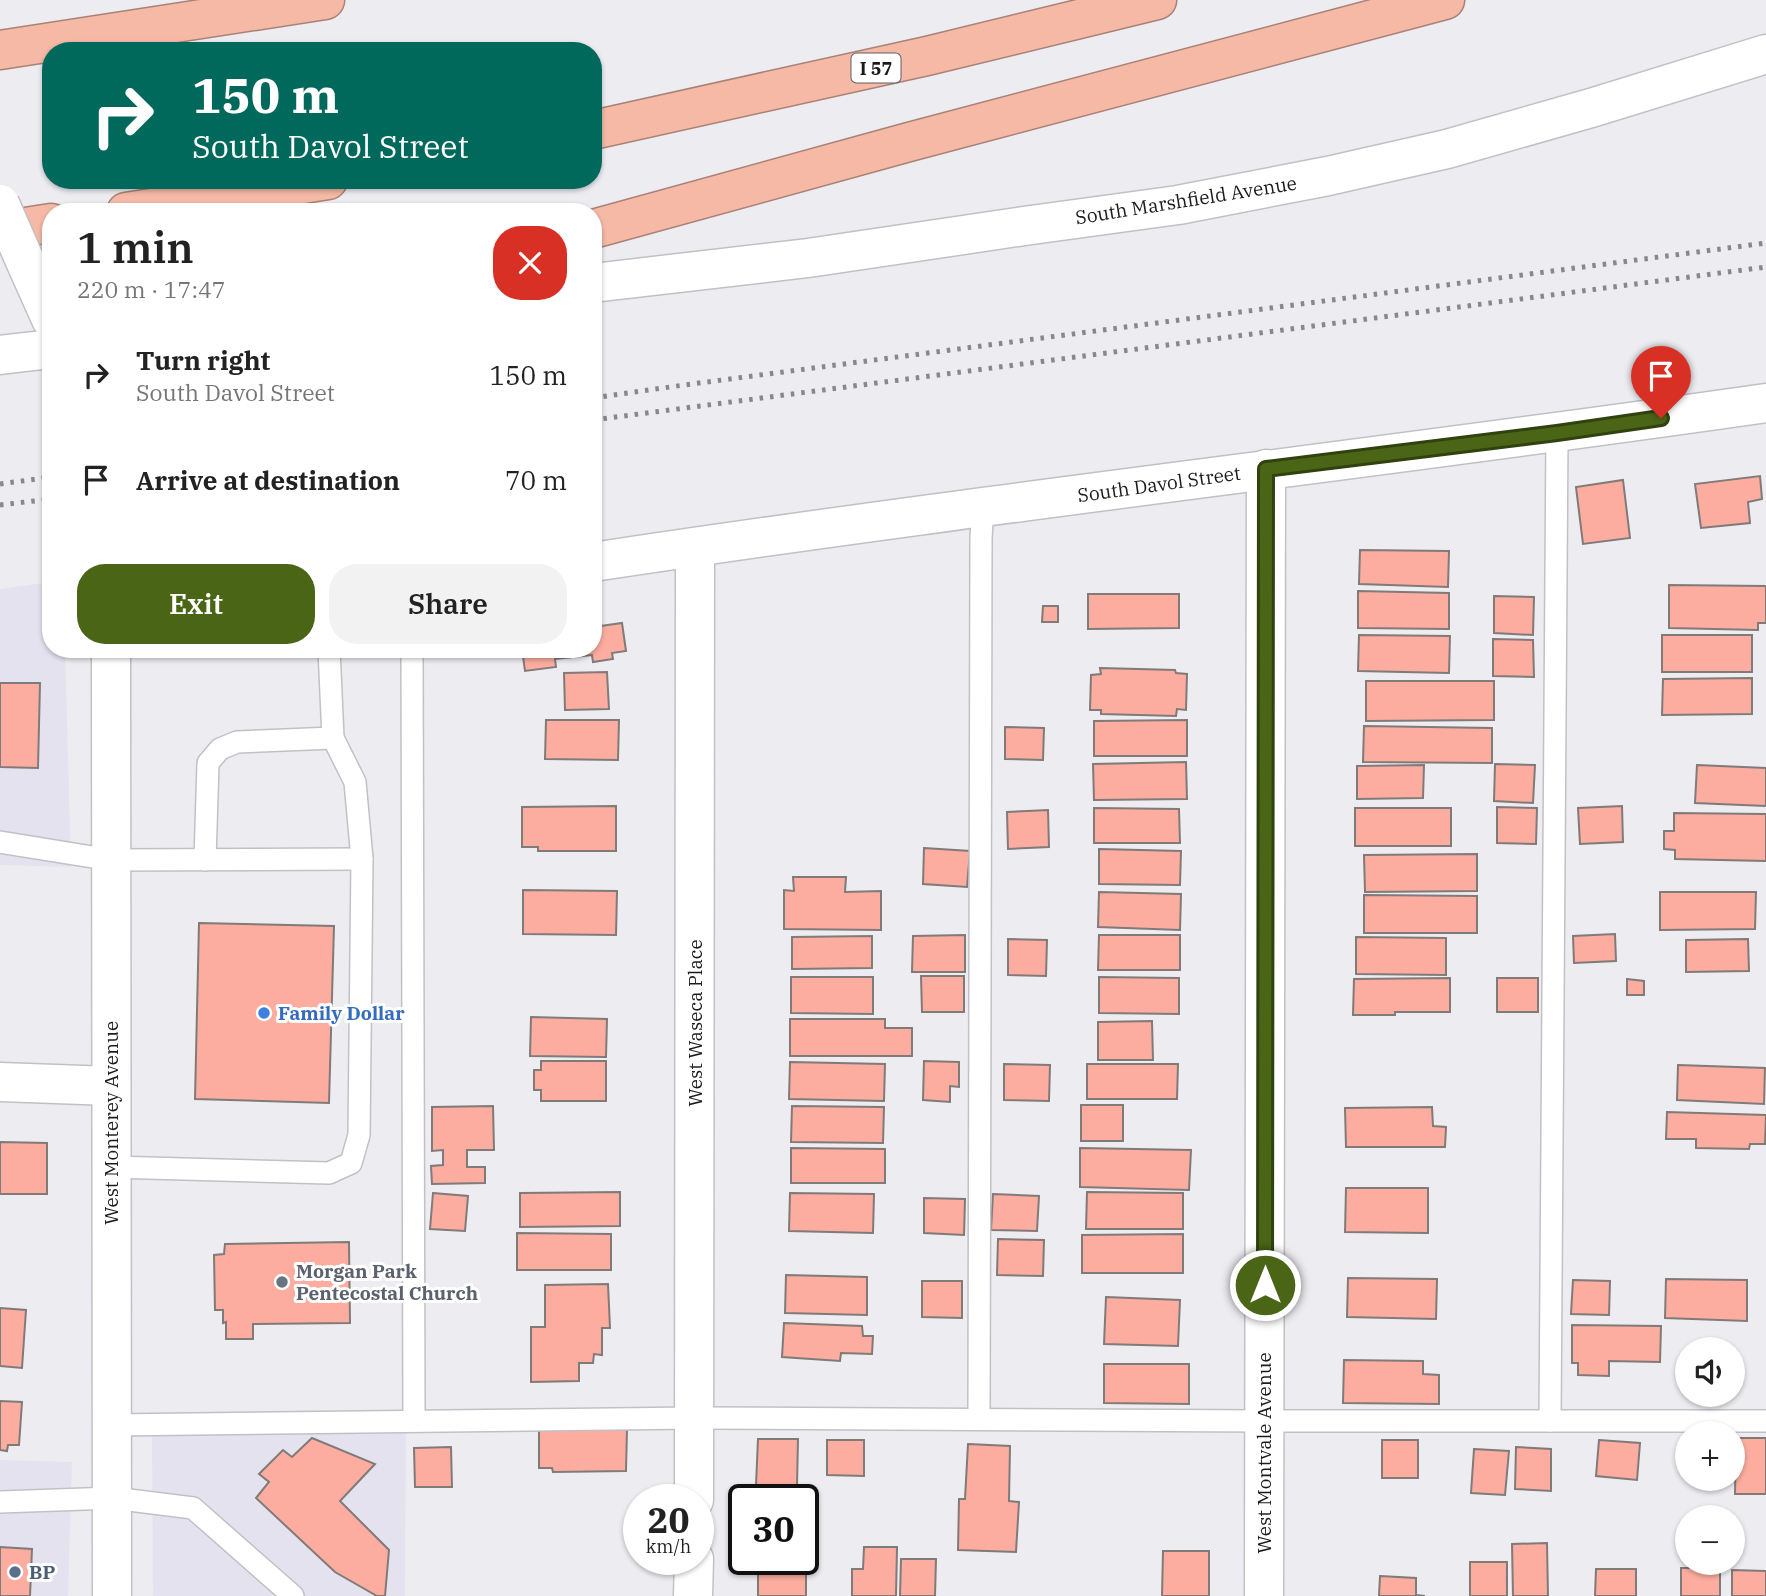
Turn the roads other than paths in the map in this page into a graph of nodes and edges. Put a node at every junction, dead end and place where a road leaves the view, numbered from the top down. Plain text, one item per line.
1 (325, 0) edge
2 (1157, 0) edge
3 (1445, 0) edge
4 (52, 42) edge
5 (42, 44) edge
6 (0, 50) edge
7 (1766, 54) edge
8 (602, 128) edge
9 (271, 189) edge
10 (182, 203) edge
11 (0, 204) edge
12 (42, 224) edge
13 (602, 227) edge
14 (0, 230) edge
15 (602, 282) edge
16 (42, 299) edge
17 (42, 350) edge
18 (0, 355) edge
19 (1766, 404) edge
20 (1557, 433) junction
21 (1266, 469) junction
22 (983, 507) junction
23 (695, 547) junction
24 (602, 561) edge
25 (111, 658) edge
26 (329, 658) edge
27 (412, 658) edge
28 (333, 738) junction
29 (0, 842) edge
30 (362, 859) junction
31 (111, 860) junction
32 (205, 860) junction
33 (0, 1082) edge
34 (111, 1086) junction
35 (111, 1167) junction
36 (695, 1418) junction
37 (979, 1419) junction
38 (414, 1421) junction
39 (1265, 1421) junction
40 (1550, 1421) junction
41 (1766, 1421) edge
42 (113, 1425) junction
43 (694, 1484) edge
44 (113, 1498) junction
45 (0, 1502) edge
46 (694, 1575) edge
47 (283, 1593) edge
48 (112, 1596) edge
49 (693, 1596) edge
50 (1264, 1596) edge

1 - 4 highway
2 - 8 highway, I 57
3 - 13 highway
5 - 6 highway
7 - 15 street, South Marshfield Avenue
9 - 10 highway
11 - 16 street, bridge
12 - 14 highway
17 - 18 street
19 - 20 street, South Davol Street
20 - 21 street, South Davol Street
20 - 40 lane
21 - 22 street, South Davol Street
21 - 39 street, West Montvale Avenue
22 - 23 street, South Davol Street
22 - 37 lane
23 - 24 street, South Davol Street
23 - 36 street, West Waseca Place
25 - 31 street, West Monterey Avenue
26 - 28 lane
27 - 38 lane
28 - 30 lane
28 - 32 lane
29 - 31 lane
30 - 32 lane
30 - 35 lane
31 - 32 lane
31 - 34 street, West Monterey Avenue
33 - 34 street
34 - 35 street, West Monterey Avenue
35 - 42 street, West Monterey Avenue
36 - 37 lane
36 - 38 lane
36 - 43 street, West Waseca Place
37 - 39 lane
38 - 42 lane
39 - 40 lane
39 - 50 street, West Montvale Avenue
40 - 41 lane
42 - 44 street, West Monterey Avenue
44 - 45 lane
44 - 47 lane
44 - 48 street, West Monterey Avenue
46 - 49 street

